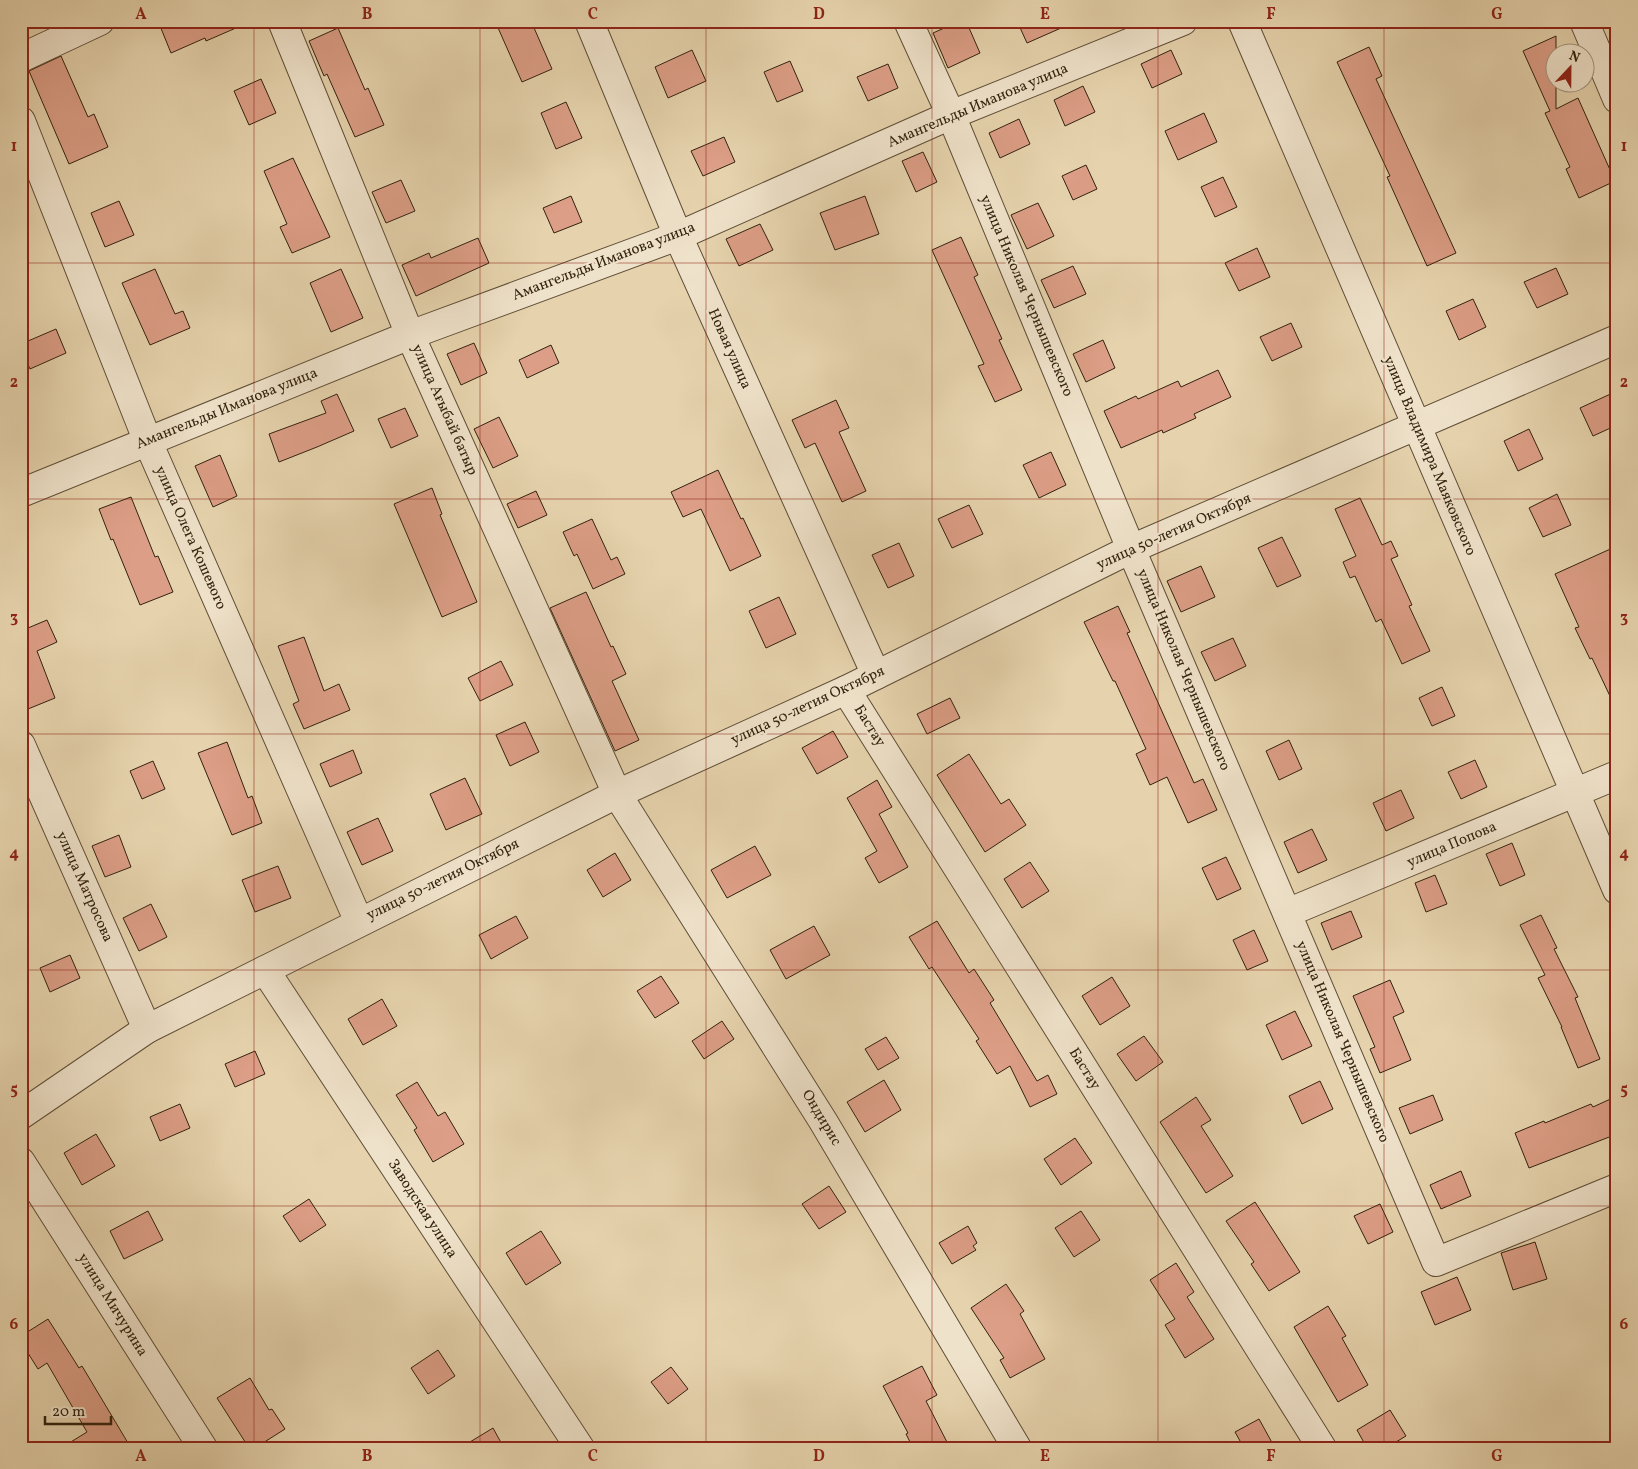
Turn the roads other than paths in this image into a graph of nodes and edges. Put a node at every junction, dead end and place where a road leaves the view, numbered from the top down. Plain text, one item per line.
1 (100, 21) edge
2 (282, 21) edge
3 (589, 21) edge
4 (908, 21) edge
5 (1183, 21) edge
6 (1242, 21) edge
7 (1584, 21) edge
8 (21, 58) edge
9 (1617, 99) edge
10 (951, 115) junction
11 (21, 122) edge
12 (678, 236) junction
13 (410, 335) junction
14 (1617, 339) edge
15 (1416, 425) junction
16 (148, 442) junction
17 (21, 493) edge
18 (1131, 549) junction
19 (876, 675) junction
20 (846, 690) junction
21 (21, 745) edge
22 (1617, 775) edge
23 (1575, 793) junction
24 (617, 794) junction
25 (1617, 890) edge
26 (1287, 914) junction
27 (359, 922) junction
28 (265, 970) junction
29 (147, 1029) junction
30 (21, 1115) edge
31 (21, 1162) edge
32 (1617, 1188) edge
33 (203, 1448) edge
34 (580, 1448) edge
35 (1017, 1448) edge
36 (1322, 1448) edge

1 - 8 street
2 - 13 street, улица Ағыбай батыр
3 - 12 street, Новая улица
4 - 10 street, улица Николая Чернышевского
5 - 10 street, Амангельды Иманова улица
6 - 15 street, улица Владимира Маяковского
7 - 9 street
10 - 12 street, Амангельды Иманова улица
10 - 18 street, улица Николая Чернышевского
11 - 16 street, улица Олега Кошевого
12 - 13 street, Амангельды Иманова улица
12 - 19 street, Новая улица
13 - 16 street, Амангельды Иманова улица
13 - 24 street, улица Ағыбай батыр
14 - 15 street, улица 50-летия Октября
15 - 18 street, улица 50-летия Октября
15 - 23 street, улица Владимира Маяковского
16 - 17 street, Амангельды Иманова улица
16 - 27 street, улица Олега Кошевого
18 - 19 street, улица 50-летия Октября
18 - 26 street, улица Николая Чернышевского
19 - 20 street, улица 50-летия Октября
20 - 24 street, улица 50-летия Октября
20 - 36 street, Бастау
21 - 29 street, улица Матросова
22 - 23 street, улица Попова
23 - 25 street, улица Владимира Маяковского
23 - 26 street, улица Попова
24 - 27 street, улица 50-летия Октября
24 - 35 street, Ондирис
26 - 32 street, улица Николая Чернышевского
27 - 28 street, улица 50-летия Октября
28 - 29 street, улица 50-летия Октября
28 - 34 street, Заводская улица
29 - 30 street, улица 50-летия Октября
31 - 33 street, улица Мичурина

